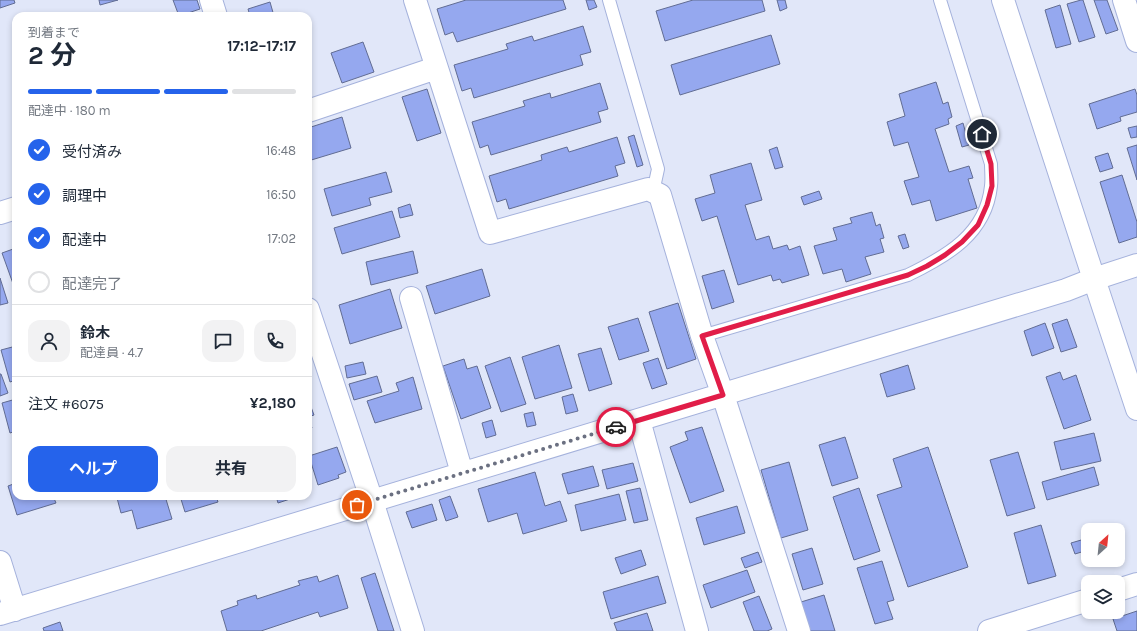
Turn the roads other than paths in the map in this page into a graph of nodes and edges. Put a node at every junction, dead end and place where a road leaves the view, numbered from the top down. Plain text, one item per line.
1 (211, 0) edge
2 (414, 0) edge
3 (609, 0) edge
4 (940, 0) edge
5 (1003, 0) edge
6 (1124, 0) edge
7 (215, 12) edge
8 (1137, 41) edge
9 (436, 68) junction
10 (312, 110) edge
11 (653, 192) junction
12 (12, 209) edge
13 (0, 213) edge
14 (1137, 265) edge
15 (1094, 279) junction
16 (411, 298) dead end
17 (312, 320) edge
18 (702, 336) junction
19 (723, 395) junction
20 (1137, 409) edge
21 (640, 420) junction
22 (462, 473) junction
23 (372, 500) junction
24 (0, 562) edge
25 (1137, 584) edge
26 (1125, 588) edge
27 (1081, 602) edge
28 (7, 612) edge
29 (413, 631) edge
30 (697, 631) edge
31 (798, 631) edge
32 (989, 631) edge

1 - 7 street
2 - 9 street
3 - 11 lane
4 - 18 lane
5 - 15 street
6 - 8 street
9 - 10 street
9 - 11 street
11 - 18 street
12 - 13 street
14 - 15 street
15 - 19 street
15 - 20 street
16 - 22 street
17 - 23 street
18 - 19 street
19 - 21 street
19 - 31 street
21 - 22 street
21 - 30 street
22 - 23 street
23 - 28 street
23 - 29 street
24 - 28 street
25 - 26 street
27 - 32 street

